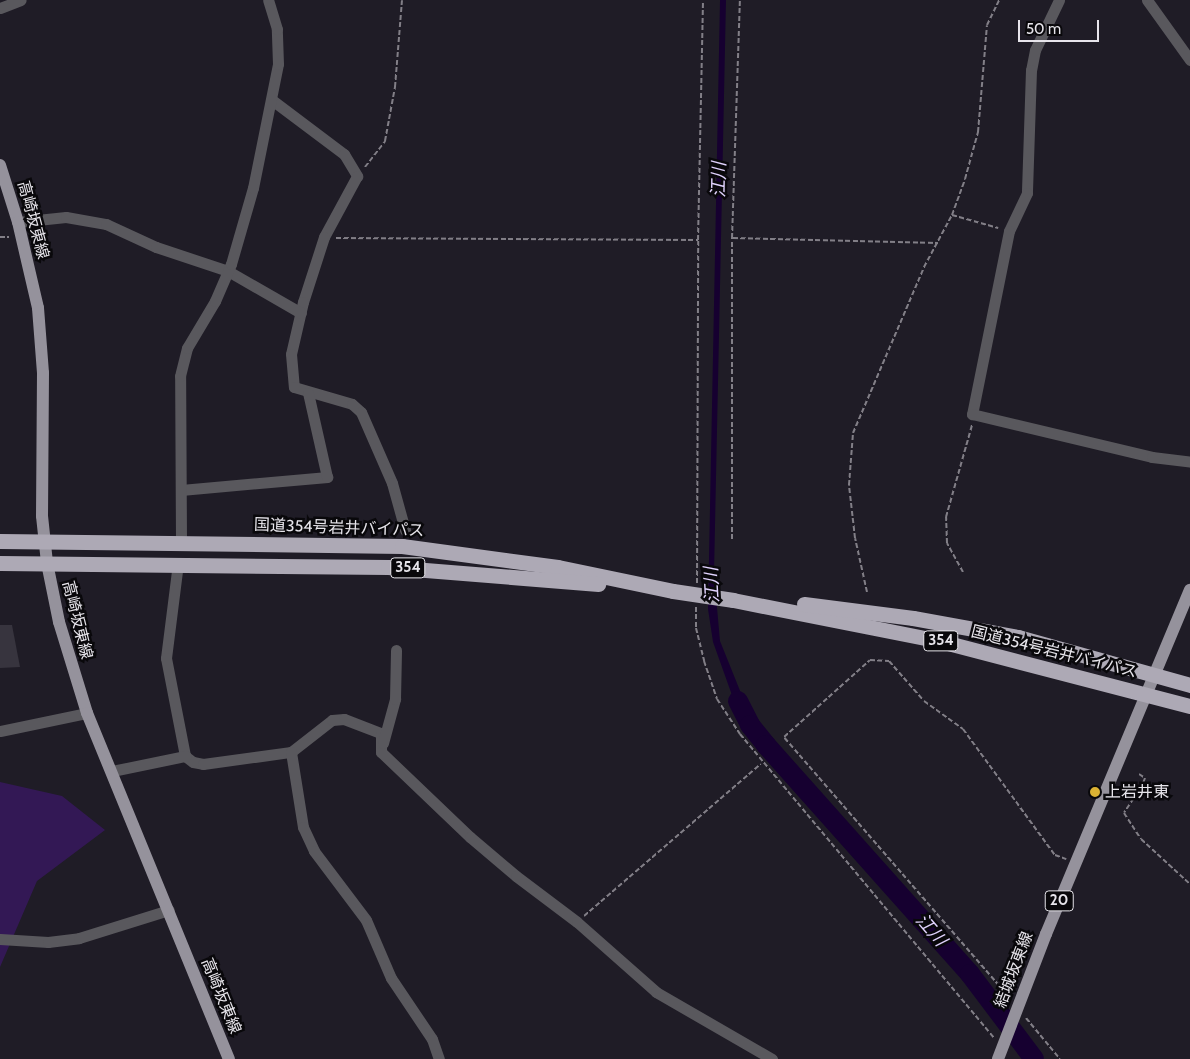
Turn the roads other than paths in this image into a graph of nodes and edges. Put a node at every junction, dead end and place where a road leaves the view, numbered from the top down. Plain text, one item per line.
1 (21, 0) edge
2 (268, 0) edge
3 (1059, 0) edge
4 (1147, 0) edge
5 (0, 8) edge
6 (1190, 60) edge
7 (272, 100) junction
8 (0, 165) edge
9 (18, 222) junction
10 (228, 271) junction
11 (300, 313) junction
12 (308, 393) junction
13 (1190, 462) edge
14 (181, 490) junction
15 (404, 530) dead end
16 (0, 541) edge
17 (44, 541) junction
18 (181, 542) junction
19 (47, 563) junction
20 (178, 563) junction
21 (0, 564) edge
22 (1190, 590) edge
23 (673, 591) junction
24 (733, 600) junction
25 (396, 650) dead end
26 (1154, 674) junction
27 (1190, 685) edge
28 (1146, 693) junction
29 (1190, 706) edge
30 (87, 713) junction
31 (0, 731) edge
32 (292, 752) junction
33 (381, 752) junction
34 (185, 756) junction
35 (112, 771) junction
36 (169, 910) junction
37 (0, 939) edge
38 (1001, 1050) edge
39 (229, 1059) edge
40 (439, 1059) edge
41 (772, 1059) edge

1 - 5 street
2 - 7 street
3 - 13 street
4 - 6 street
7 - 10 street
7 - 11 street
8 - 9 main road, 高崎坂東線
9 - 10 street
9 - 17 main road, 高崎坂東線
10 - 11 street
10 - 14 street
11 - 12 street
12 - 14 street
12 - 15 street
14 - 18 street
16 - 17 highway, 国道354号岩井バイパス / 354
17 - 18 highway, 国道354号岩井バイパス / 354
17 - 19 main road, 高崎坂東線
18 - 23 highway, 国道354号岩井バイパス / 354
19 - 20 highway, 国道354号岩井バイパス / 354
19 - 21 highway, 国道354号岩井バイパス / 354
19 - 30 main road, 高崎坂東線
20 - 23 highway, 国道354号岩井バイパス / 354
20 - 34 street
22 - 26 main road, 結城坂東線 / 20
23 - 24 highway, 国道354号岩井バイパス / 354, bridge
24 - 26 highway, 国道354号岩井バイパス / 354
24 - 28 highway, 国道354号岩井バイパス / 354
25 - 33 street
26 - 27 highway, 国道354号岩井バイパス / 354
26 - 28 main road, 結城坂東線 / 20
28 - 29 highway, 国道354号岩井バイパス / 354
28 - 38 main road, 結城坂東線 / 20
30 - 31 street
30 - 35 main road, 高崎坂東線
32 - 33 street
32 - 34 street
32 - 40 street
33 - 41 street
34 - 35 street
35 - 36 main road, 高崎坂東線
36 - 37 street
36 - 39 main road, 高崎坂東線

